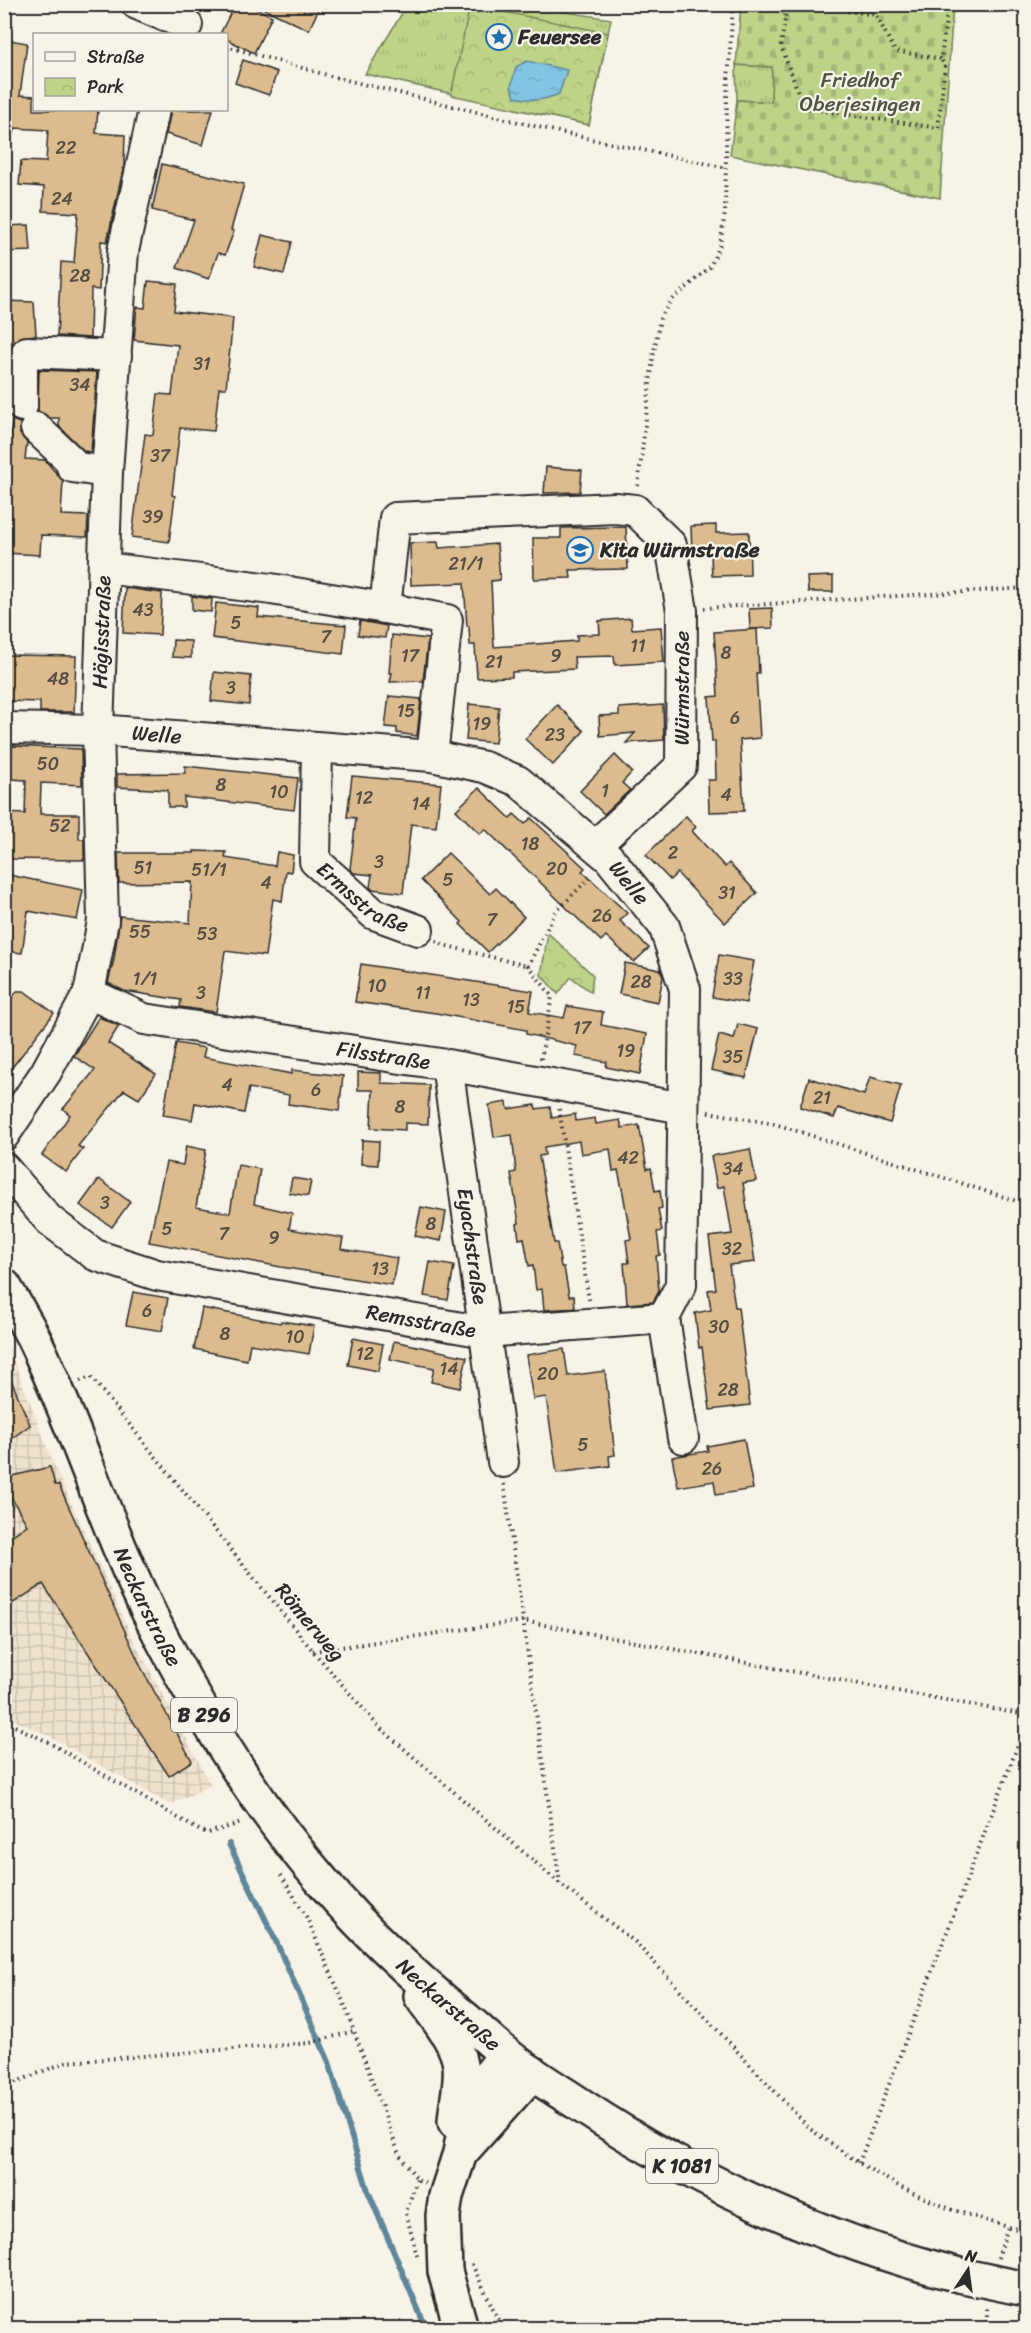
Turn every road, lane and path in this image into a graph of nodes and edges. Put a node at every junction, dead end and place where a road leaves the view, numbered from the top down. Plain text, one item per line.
1 (137, 4) edge
2 (733, 4) edge
3 (747, 4) edge
4 (948, 4) edge
5 (806, 5) edge
6 (786, 12) junction
7 (188, 21) edge
8 (228, 47) edge
9 (941, 58) junction
10 (154, 111) edge
11 (727, 168) junction
12 (117, 356) junction
13 (106, 472) junction
14 (635, 510) junction
15 (105, 568) junction
16 (1026, 588) edge
17 (385, 608) junction
18 (682, 611) junction
19 (4, 728) edge
20 (98, 730) junction
21 (317, 748) junction
22 (432, 756) junction
23 (602, 852) junction
24 (418, 930) joint
25 (528, 966) junction
26 (89, 993) junction
27 (447, 1065) junction
28 (546, 1083) junction
29 (683, 1108) junction
30 (4, 1135) edge
31 (4, 1168) edge
32 (1026, 1204) edge
33 (4, 1286) edge
34 (664, 1318) junction
35 (592, 1325) junction
36 (485, 1332) junction
37 (56, 1389) junction
38 (684, 1438) dead end
39 (503, 1462) joint
40 (523, 1621) junction
41 (314, 1651) junction
42 (1026, 1715) edge
43 (4, 1721) edge
44 (1026, 1724) edge
45 (246, 1829) dead end
46 (278, 1871) dead end
47 (560, 1884) junction
48 (390, 1952) junction
49 (354, 2031) junction
50 (506, 2055) junction
51 (532, 2073) junction
52 (4, 2087) edge
53 (460, 2153) junction
54 (859, 2163) junction
55 (1026, 2230) edge
56 (420, 2266) dead end
57 (1026, 2289) edge
58 (461, 2328) edge

1 - 7 street
2 - 11 path
3 - 6 path
4 - 9 path
5 - 6 path
5 - 9 path
6 - 9 path
8 - 11 path
10 - 12 street, Hägisstraße
11 - 14 path
12 - 13 street, Hägisstraße
12 - 13 street
13 - 15 street, Hägisstraße
14 - 17 street
14 - 18 street, Würmstraße
15 - 17 street
15 - 20 street, Hägisstraße
16 - 18 path
17 - 22 street
18 - 23 street, Würmstraße
19 - 20 street, Welle
20 - 21 street, Welle
20 - 26 street, Hägisstraße
21 - 22 street, Welle
21 - 24 street, Ermsstraße
22 - 23 street, Welle
23 - 25 path
23 - 29 street, Welle
24 - 25 path
25 - 28 path
26 - 27 street, Filsstraße
26 - 30 street, Hägisstraße
27 - 28 street, Filsstraße
27 - 36 street, Eyachstraße
28 - 29 street, Filsstraße
28 - 35 path
29 - 32 path
29 - 34 street
31 - 36 street, Remsstraße
33 - 37 main road, Neckarstraße / B 296
34 - 35 street, Remsstraße
34 - 38 street
35 - 36 street, Remsstraße
36 - 39 street, Eyachstraße
37 - 41 path, Römerweg
37 - 48 main road, Neckarstraße / B 296
39 - 40 path
40 - 41 path
40 - 42 path
40 - 47 path
41 - 47 path, Römerweg
43 - 45 path
44 - 54 path
46 - 49 path
47 - 54 path, Römerweg
48 - 50 main road, Neckarstraße / B 296
48 - 53 main road, Neckarstraße
49 - 52 path
49 - 56 path
50 - 51 main road, K 1081
50 - 53 main road, Neckarstraße
51 - 53 main road, Neckarstraße
51 - 57 main road, K 1081, bridge
53 - 58 main road, Neckarstraße
54 - 55 path, Römerweg

